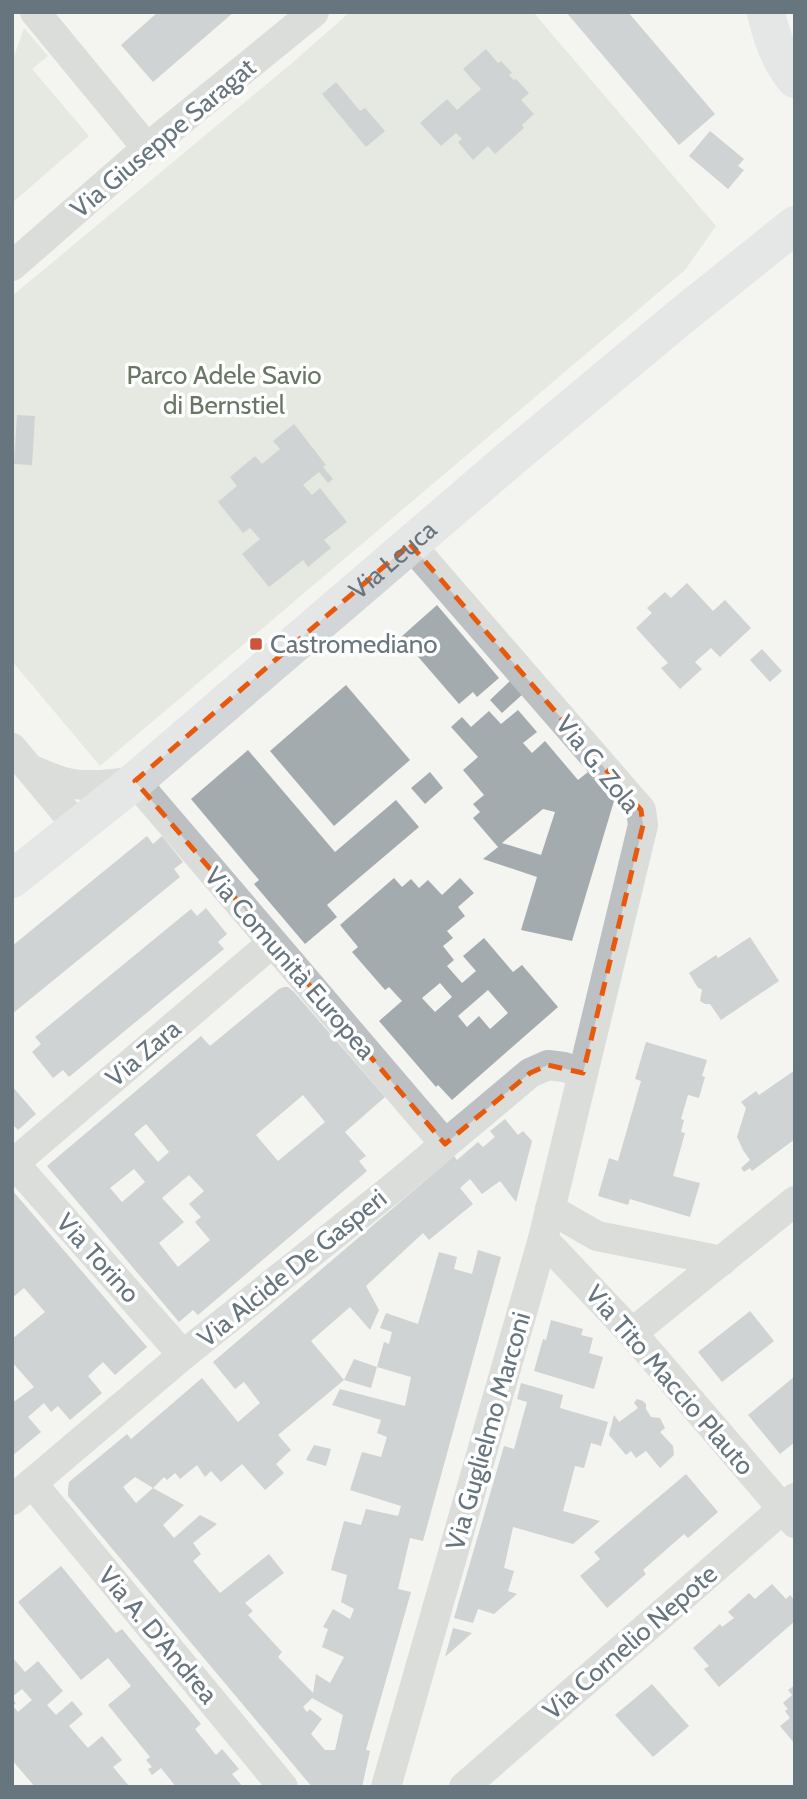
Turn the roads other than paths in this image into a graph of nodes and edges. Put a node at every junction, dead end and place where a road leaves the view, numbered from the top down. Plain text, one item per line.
1 (35, 12) edge
2 (314, 12) edge
3 (766, 12) edge
4 (795, 79) edge
5 (146, 148) junction
6 (795, 200) edge
7 (795, 225) edge
8 (12, 266) edge
9 (741, 269) junction
10 (410, 544) junction
11 (21, 758) edge
12 (135, 781) junction
13 (78, 827) junction
14 (12, 879) edge
15 (272, 943) junction
16 (583, 1073) junction
17 (445, 1144) junction
18 (13, 1162) edge
19 (795, 1201) edge
20 (551, 1209) junction
21 (543, 1239) junction
22 (722, 1261) junction
23 (632, 1333) junction
24 (183, 1354) junction
25 (22, 1492) edge
26 (791, 1510) edge
27 (393, 1785) edge
28 (283, 1787) edge
29 (464, 1787) edge

1 - 5 street
2 - 5 street, Via Giuseppe Saragat
3 - 4 main road
5 - 8 street, Via Giuseppe Saragat
6 - 9 main road, Via Leuca
7 - 9 main road, Via Leuca
9 - 10 main road, Via Leuca
10 - 12 main road, Via Leuca
10 - 16 street, Via G. Zola
11 - 12 street
11 - 13 street
12 - 13 main road, Via Leuca
12 - 15 street, Via Comunità Europea
13 - 14 main road, Via Leuca
15 - 17 street, Via Comunità Europea
15 - 18 street, Via Zara
16 - 17 street, Via Alcide De Gasperi
16 - 20 street, Via Guglielmo Marconi
17 - 24 street, Via Alcide De Gasperi
18 - 24 street, Via Torino
19 - 22 street
20 - 21 street, Via Guglielmo Marconi
20 - 22 street
21 - 23 street, Via Tito Maccio Plauto
21 - 27 street, Via Guglielmo Marconi
22 - 23 street
23 - 26 street, Via Tito Maccio Plauto
24 - 25 street, Via Alcide De Gasperi
25 - 28 street, Via A. D'Andrea
26 - 29 street, Via Cornelio Nepote

